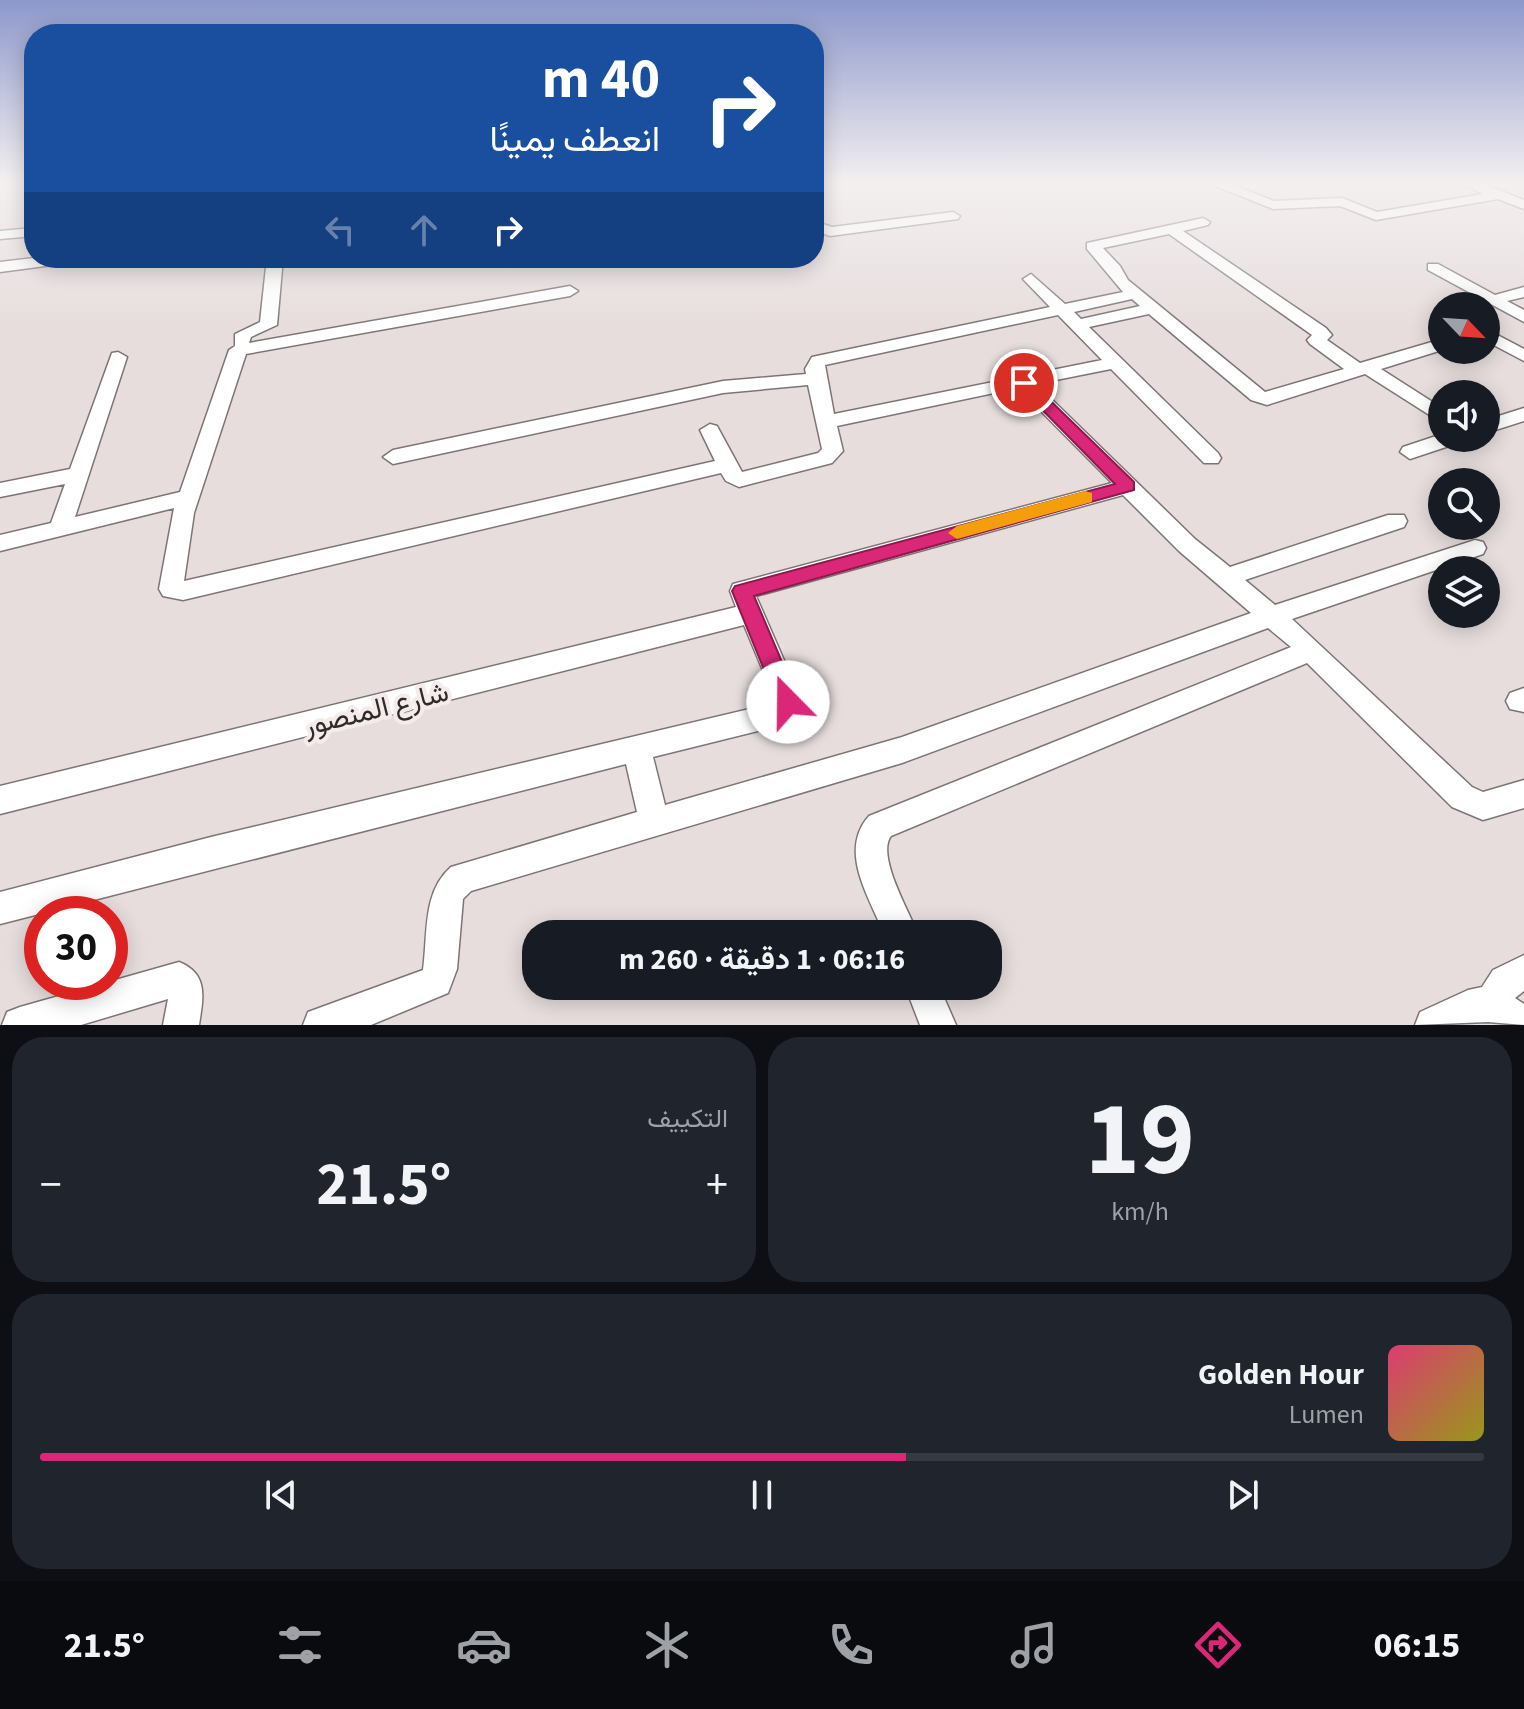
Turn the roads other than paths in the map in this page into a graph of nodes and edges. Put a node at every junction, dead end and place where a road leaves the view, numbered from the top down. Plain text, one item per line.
1 (1156, 231) edge
2 (1174, 231) edge
3 (24, 233) edge
4 (0, 235) edge
5 (24, 263) edge
6 (1433, 267) dead end
7 (1, 268) edge
8 (274, 268) edge
9 (1031, 279) dead end
10 (570, 291) dead end
11 (1478, 292) edge
12 (1524, 292) edge
13 (1135, 294) junction
14 (1500, 298) edge
15 (1500, 304) edge
16 (1152, 308) junction
17 (1064, 309) junction
18 (1524, 317) edge
19 (1080, 324) junction
20 (1524, 324) edge
21 (1500, 330) edge
22 (1500, 341) edge
23 (1428, 348) edge
24 (241, 349) junction
25 (1524, 356) edge
26 (118, 357) dead end
27 (1116, 362) junction
28 (1362, 368) junction
29 (817, 379) junction
30 (1024, 383) junction
31 (1428, 408) edge
32 (1524, 414) edge
33 (826, 422) junction
34 (1500, 422) edge
35 (710, 430) dead end
36 (1428, 446) edge
37 (1410, 452) dead end
38 (393, 457) dead end
39 (1211, 458) dead end
40 (728, 465) junction
41 (78, 474) junction
42 (1128, 486) junction
43 (0, 490) edge
44 (188, 497) junction
45 (1396, 521) dead end
46 (60, 529) junction
47 (0, 543) edge
48 (1475, 548) dead end
49 (1225, 578) junction
50 (751, 613) junction
51 (1272, 616) junction
52 (1311, 650) junction
53 (637, 750) junction
54 (1524, 794) edge
55 (0, 800) edge
56 (654, 822) junction
57 (0, 908) edge
58 (895, 920) edge
59 (1524, 972) edge
60 (928, 1000) edge
61 (1492, 1004) junction
62 (20, 1025) edge
63 (181, 1025) edge
64 (321, 1025) edge
65 (938, 1025) edge
66 (1433, 1025) edge
67 (1521, 1025) edge

1 - 13 street
2 - 28 street
3 - 4 street
5 - 7 street
6 - 11 street
8 - 24 street
9 - 17 street
10 - 24 street
12 - 14 street
13 - 16 street
13 - 17 street
15 - 18 street
16 - 19 street
16 - 28 street
17 - 19 street
17 - 29 street
19 - 27 street
20 - 21 street
22 - 25 street
23 - 28 street
24 - 44 street
26 - 41 street
27 - 30 street
27 - 39 street
28 - 31 street
29 - 33 street
29 - 38 street
30 - 33 street
30 - 42 street
32 - 34 street
33 - 40 street
35 - 40 street
36 - 37 street
40 - 44 street
41 - 43 street
41 - 46 street
42 - 49 street
42 - 50 street
44 - 46 street
45 - 49 street
46 - 47 street
48 - 51 street
49 - 51 street
50 - 53 street
50 - 55 street, شارع المنصور
51 - 52 street
51 - 56 street
52 - 54 street
52 - 58 street
53 - 56 street
53 - 57 street
56 - 64 street
59 - 61 street
60 - 65 street
61 - 66 street
61 - 67 street
62 - 63 street

